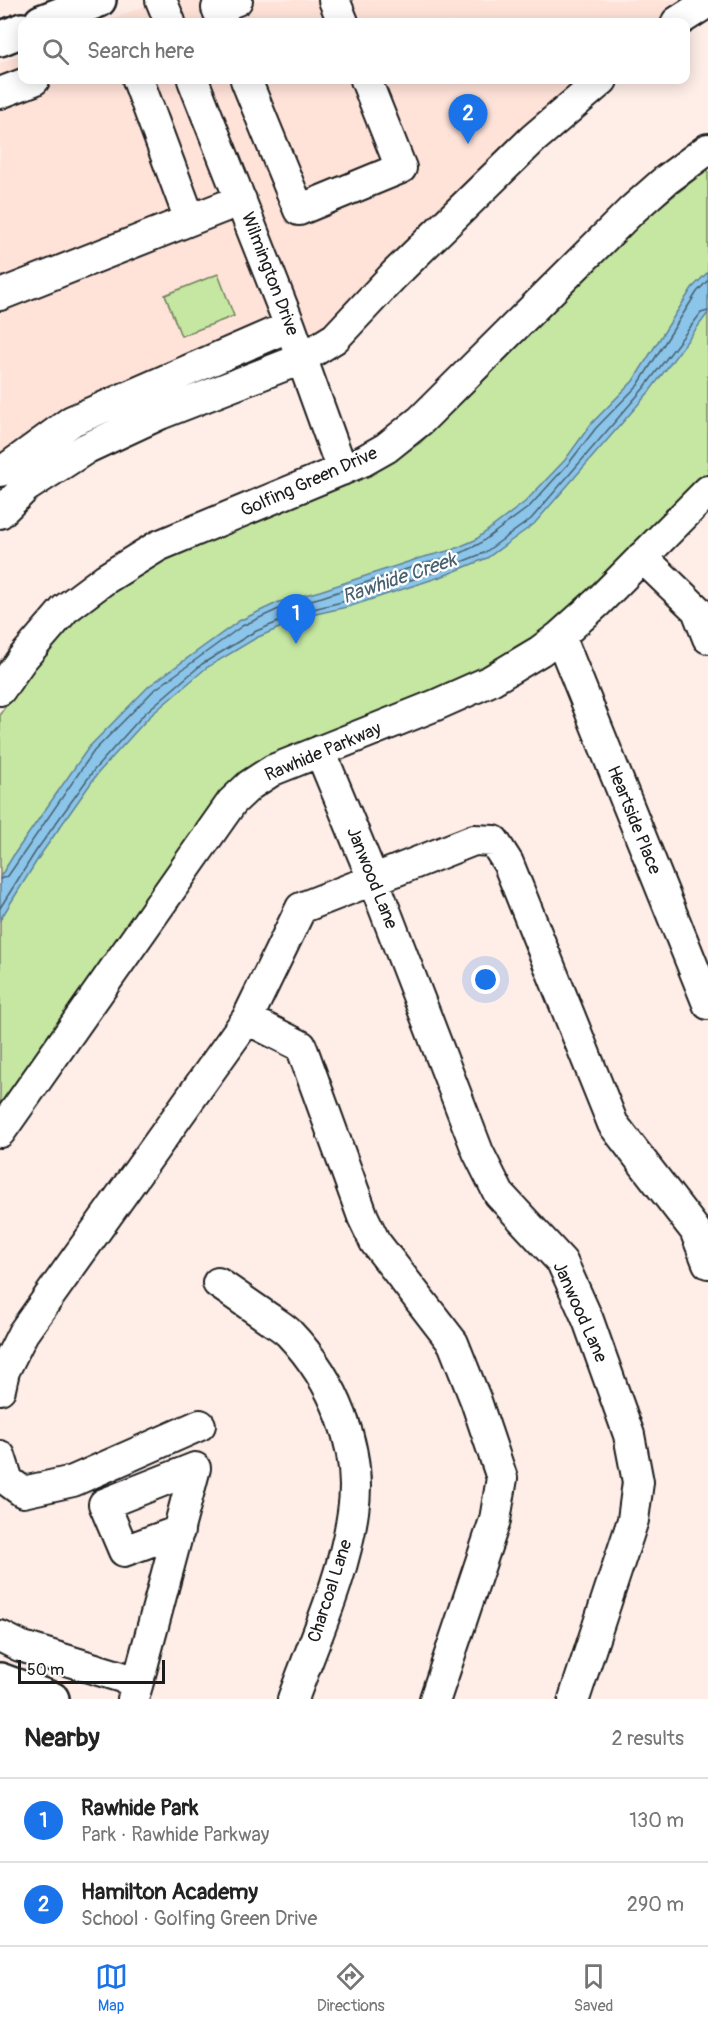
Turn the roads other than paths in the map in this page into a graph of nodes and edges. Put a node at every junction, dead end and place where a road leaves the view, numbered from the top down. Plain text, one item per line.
1 (99, 0) edge
2 (161, 0) edge
3 (237, 0) edge
4 (334, 0) edge
5 (708, 2) edge
6 (52, 18) edge
7 (168, 18) edge
8 (221, 18) edge
9 (341, 18) edge
10 (683, 18) edge
11 (18, 32) edge
12 (0, 39) edge
13 (24, 84) edge
14 (139, 84) edge
15 (195, 84) edge
16 (248, 84) edge
17 (368, 84) edge
18 (597, 84) edge
19 (0, 93) edge
20 (708, 149) edge
21 (241, 200) junction
22 (299, 210) junction
23 (189, 220) junction
24 (252, 228) junction
25 (0, 295) edge
26 (290, 326) junction
27 (301, 359) junction
28 (342, 470) junction
29 (0, 471) edge
30 (708, 490) edge
31 (0, 513) edge
32 (642, 557) junction
33 (560, 636) junction
34 (708, 638) edge
35 (0, 690) edge
36 (320, 751) junction
37 (373, 879) junction
38 (708, 1004) edge
39 (247, 1019) junction
40 (0, 1132) edge
41 (708, 1263) edge
42 (218, 1283) dead end
43 (0, 1389) edge
44 (200, 1425) dead end
45 (0, 1456) edge
46 (179, 1531) dead end
47 (10, 1641) edge
48 (4, 1688) edge
49 (136, 1690) edge
50 (52, 1699) edge
51 (293, 1699) edge
52 (435, 1699) edge
53 (574, 1699) edge

1 - 6 main road
2 - 7 street
3 - 8 street
4 - 9 street
5 - 10 street
11 - 12 main road
13 - 19 street
14 - 23 street
15 - 21 street, Wilmington Drive
16 - 22 street
17 - 22 street
18 - 27 street
20 - 28 street, Golfing Green Drive
21 - 23 street
21 - 24 street, Wilmington Drive
22 - 24 street
23 - 25 street
24 - 26 street, Wilmington Drive
26 - 27 street, Wilmington Drive
26 - 29 street
27 - 28 street, Wilmington Drive
27 - 31 street
28 - 35 street, Golfing Green Drive
30 - 32 street, Rawhide Parkway
32 - 33 street, Rawhide Parkway
32 - 34 street
33 - 36 street, Rawhide Parkway
33 - 38 street, Heartside Place
36 - 37 street, Janwood Lane
36 - 40 street, Rawhide Parkway
37 - 39 street
37 - 41 street
37 - 53 street, Janwood Lane
39 - 43 street
39 - 52 street
42 - 51 street, Charcoal Lane
44 - 45 street
46 - 49 street
47 - 48 street
47 - 49 street
48 - 50 main road

